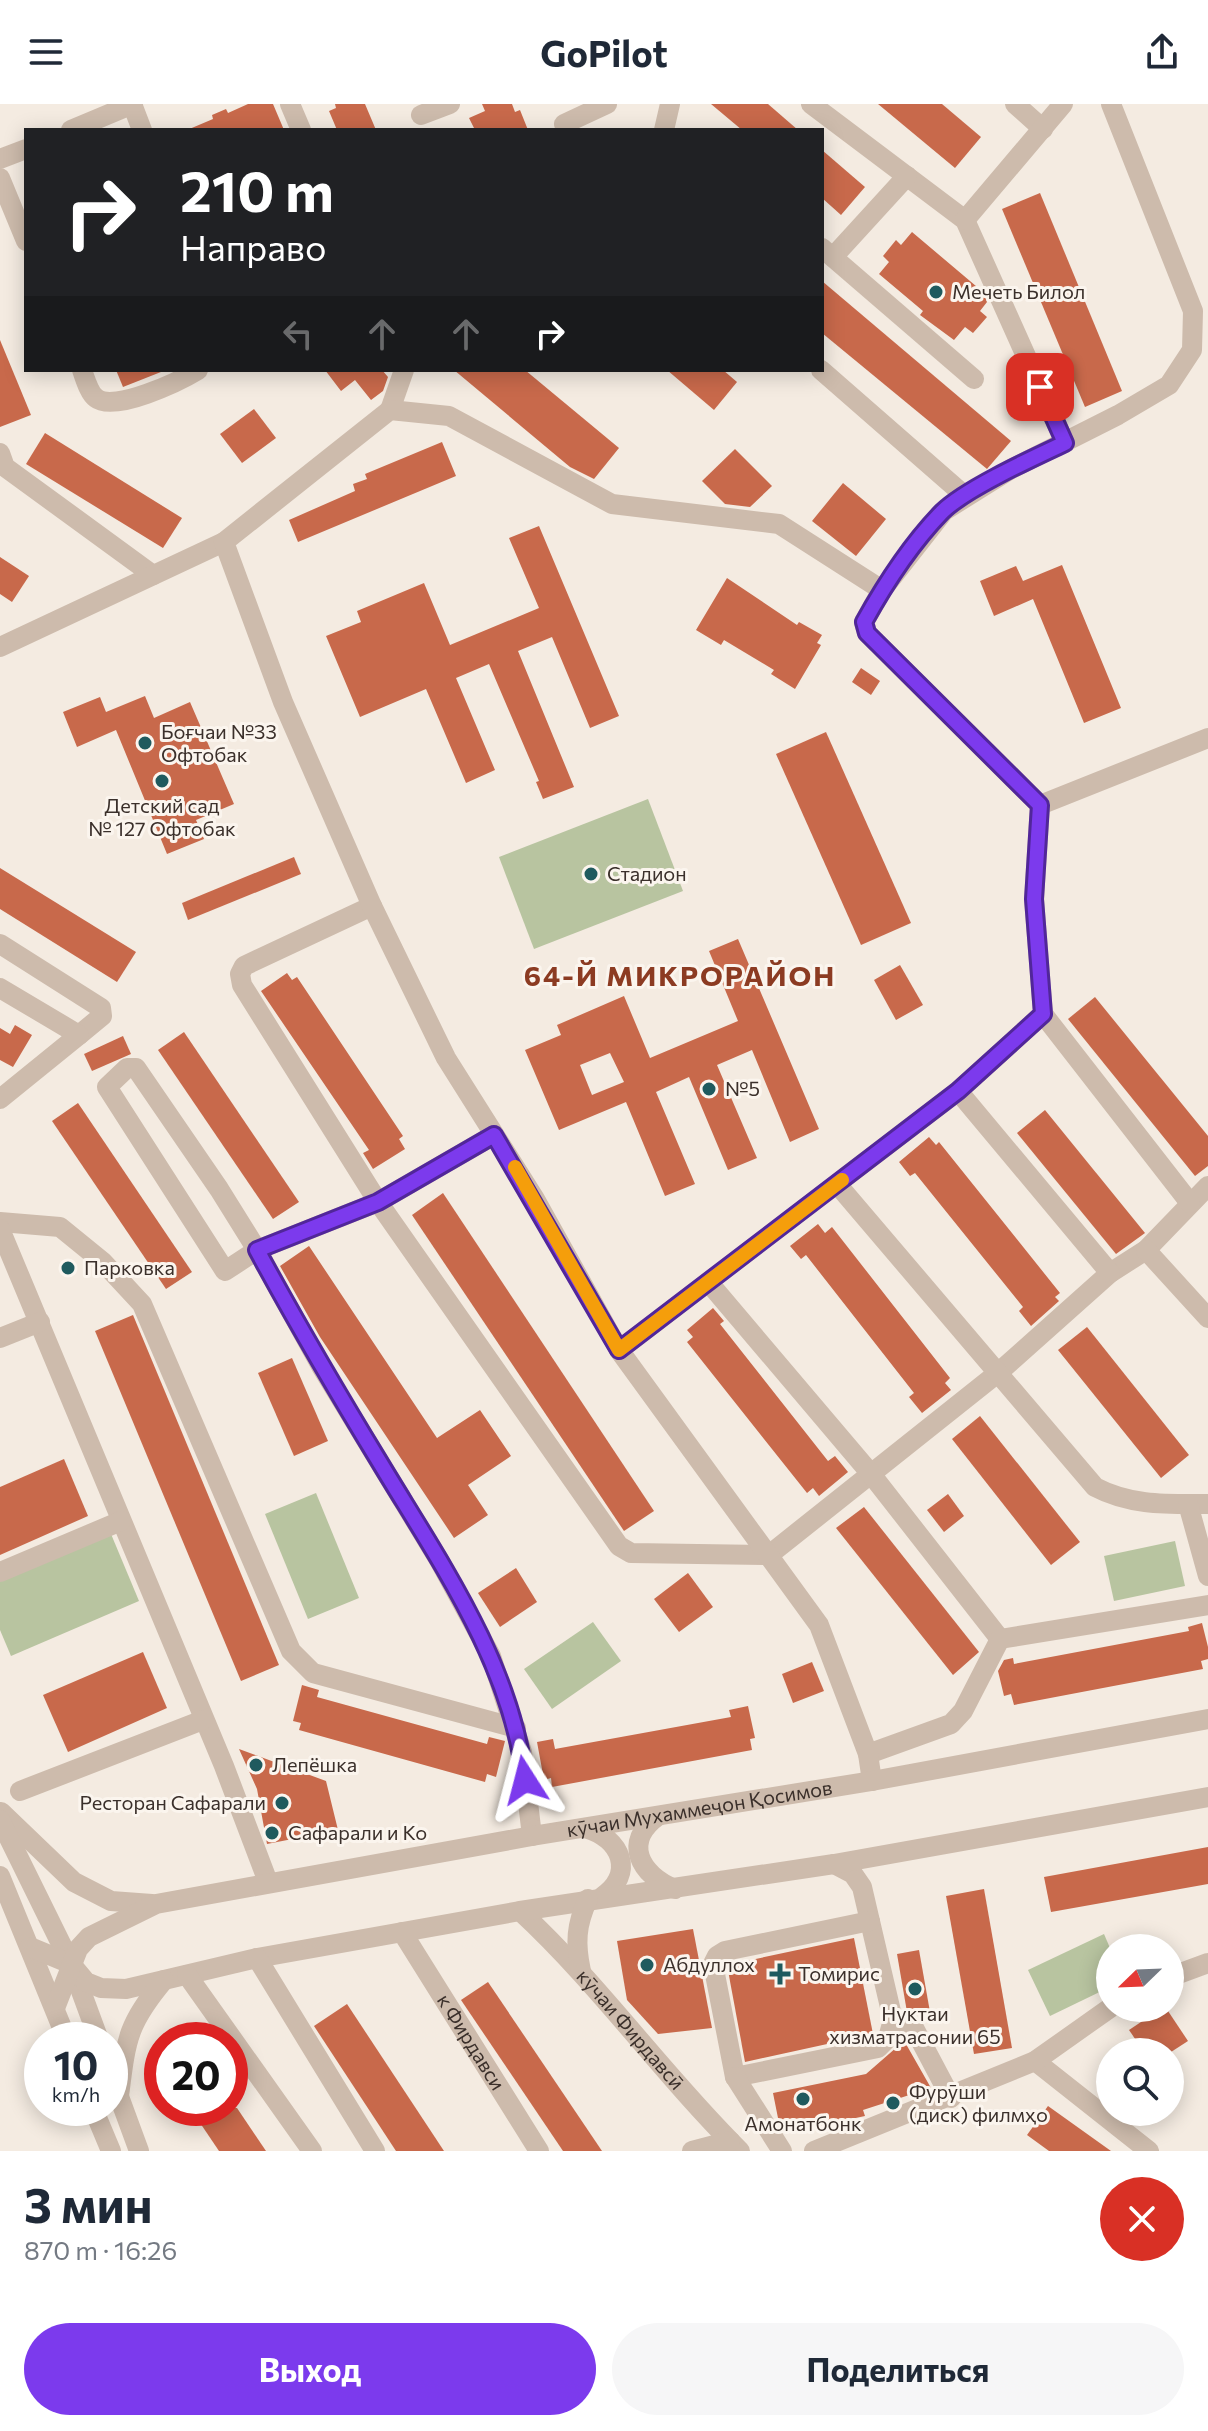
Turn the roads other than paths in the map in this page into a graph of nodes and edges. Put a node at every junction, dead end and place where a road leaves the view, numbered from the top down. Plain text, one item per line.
1 (133, 104) edge
2 (290, 104) edge
3 (450, 104) edge
4 (557, 104) edge
5 (607, 104) edge
6 (811, 104) edge
7 (1015, 104) edge
8 (1063, 104) edge
9 (1111, 104) edge
10 (421, 116) edge
11 (565, 127) edge
12 (76, 128) edge
13 (141, 128) edge
14 (300, 128) edge
15 (1043, 129) junction
16 (24, 150) edge
17 (0, 159) edge
18 (907, 176) junction
19 (0, 178) edge
20 (965, 220) junction
21 (24, 236) edge
22 (828, 253) edge
23 (83, 372) edge
24 (194, 372) edge
25 (403, 372) edge
26 (823, 372) edge
27 (974, 379) dead end
28 (390, 410) junction
29 (1065, 443) junction
30 (0, 453) edge
31 (964, 495) dead end
32 (224, 542) junction
33 (153, 575) junction
34 (882, 590) junction
35 (3, 642) edge
36 (1208, 738) edge
37 (1040, 805) junction
38 (372, 906) junction
39 (0, 944) edge
40 (0, 988) edge
41 (1043, 1014) junction
42 (79, 1035) junction
43 (958, 1091) junction
44 (0, 1099) edge
45 (494, 1135) junction
46 (837, 1184) junction
47 (1208, 1186) edge
48 (378, 1202) junction
49 (1190, 1203) junction
50 (0, 1222) edge
51 (0, 1229) edge
52 (257, 1250) junction
53 (1146, 1250) junction
54 (1110, 1273) junction
55 (710, 1284) junction
56 (1208, 1318) edge
57 (40, 1322) junction
58 (0, 1338) edge
59 (619, 1350) junction
60 (999, 1372) junction
61 (871, 1474) junction
62 (1198, 1504) edge
63 (121, 1521) junction
64 (769, 1555) junction
65 (0, 1572) edge
66 (1208, 1576) edge
67 (1208, 1605) edge
68 (1000, 1639) junction
69 (1208, 1719) edge
70 (203, 1720) junction
71 (516, 1728) junction
72 (868, 1754) junction
73 (872, 1781) junction
74 (20, 1791) dead end
75 (1208, 1797) edge
76 (0, 1810) edge
77 (658, 1816) junction
78 (0, 1820) edge
79 (582, 1828) junction
80 (532, 1836) junction
81 (834, 1864) junction
82 (0, 1876) edge
83 (268, 1882) junction
84 (676, 1889) junction
85 (595, 1898) junction
86 (156, 1904) junction
87 (520, 1911) junction
88 (870, 1921) junction
89 (402, 1932) junction
90 (30, 1947) junction
91 (257, 1958) junction
92 (1208, 1963) edge
93 (71, 1964) junction
94 (1184, 1972) edge
95 (187, 1975) junction
96 (582, 1975) junction
97 (164, 1980) junction
98 (55, 2008) junction
99 (1096, 2018) edge
100 (893, 2020) junction
101 (60, 2022) edge
102 (92, 2022) edge
103 (128, 2048) edge
104 (1035, 2061) junction
105 (735, 2077) junction
106 (951, 2098) junction
107 (128, 2121) edge
108 (101, 2126) edge
109 (735, 2146) edge
110 (111, 2151) edge
111 (139, 2151) edge
112 (312, 2151) edge
113 (375, 2151) edge
114 (539, 2151) edge
115 (692, 2151) edge
116 (782, 2151) edge
117 (814, 2151) edge
118 (1149, 2151) edge

1 - 12 street
1 - 13 street
2 - 14 street
3 - 10 street
4 - 11 street
5 - 11 street
6 - 18 street
7 - 15 street
8 - 15 street
9 - 29 street
15 - 20 street
16 - 17 street
18 - 20 street
18 - 22 street
19 - 21 street
20 - 29 street
22 - 27 street
23 - 24 street
25 - 28 street
26 - 31 street
28 - 32 street
28 - 34 street
29 - 34 street
30 - 33 street
32 - 33 street
32 - 38 street
33 - 35 street
34 - 37 street
36 - 37 street
37 - 41 street
38 - 45 street
38 - 48 street
39 - 42 street
40 - 42 street
41 - 43 street
41 - 49 street
42 - 44 street
43 - 46 street
43 - 54 street
45 - 48 street
45 - 59 street
46 - 55 street
46 - 60 street
47 - 49 street
48 - 52 street
48 - 64 street
49 - 53 street
50 - 71 street
51 - 57 street
52 - 52 street
52 - 71 street
53 - 54 street
53 - 56 street
54 - 60 street
55 - 59 street
55 - 61 street
57 - 58 street
57 - 63 street
59 - 64 street
60 - 61 street
60 - 62 street
61 - 64 street
61 - 68 street
62 - 66 street
63 - 65 street
63 - 70 street
64 - 72 street
67 - 68 street
68 - 72 street
69 - 73 street, кӯчаи Мухаммеҷон Қосимов
70 - 74 street
70 - 83 street
71 - 80 street
72 - 73 street
73 - 77 street, кӯчаи Мухаммеҷон Қосимов
75 - 81 street
76 - 86 street
77 - 79 street, кӯчаи Мухаммеҷон Қосимов
77 - 84 street
78 - 93 street
79 - 80 street, кӯчаи Мухаммеҷон Қосимов
79 - 85 street
80 - 83 street, кӯчаи Мухаммеҷон Қосимов
81 - 84 street
81 - 88 street
82 - 90 street
83 - 86 street, кӯчаи Мухаммеҷон Қосимов
84 - 85 street
85 - 87 street
85 - 96 street
86 - 93 street, кӯчаи Мухаммеҷон Қосимов
87 - 89 street
87 - 96 street, кӯчаи Фирдавсӣ
88 - 100 street
88 - 105 street
89 - 91 street
89 - 114 street, к Фирдавси
90 - 93 street
90 - 98 street
91 - 95 street
91 - 113 street
92 - 94 street
93 - 97 street
93 - 98 street
93 - 102 street
95 - 97 street
95 - 112 street
96 - 109 street, кӯчаи Фирдавсӣ
97 - 103 street
98 - 101 street
99 - 104 street
100 - 105 street
100 - 106 street
104 - 106 street
104 - 118 street
105 - 116 street
106 - 117 street
107 - 111 street
108 - 110 street
109 - 115 street

